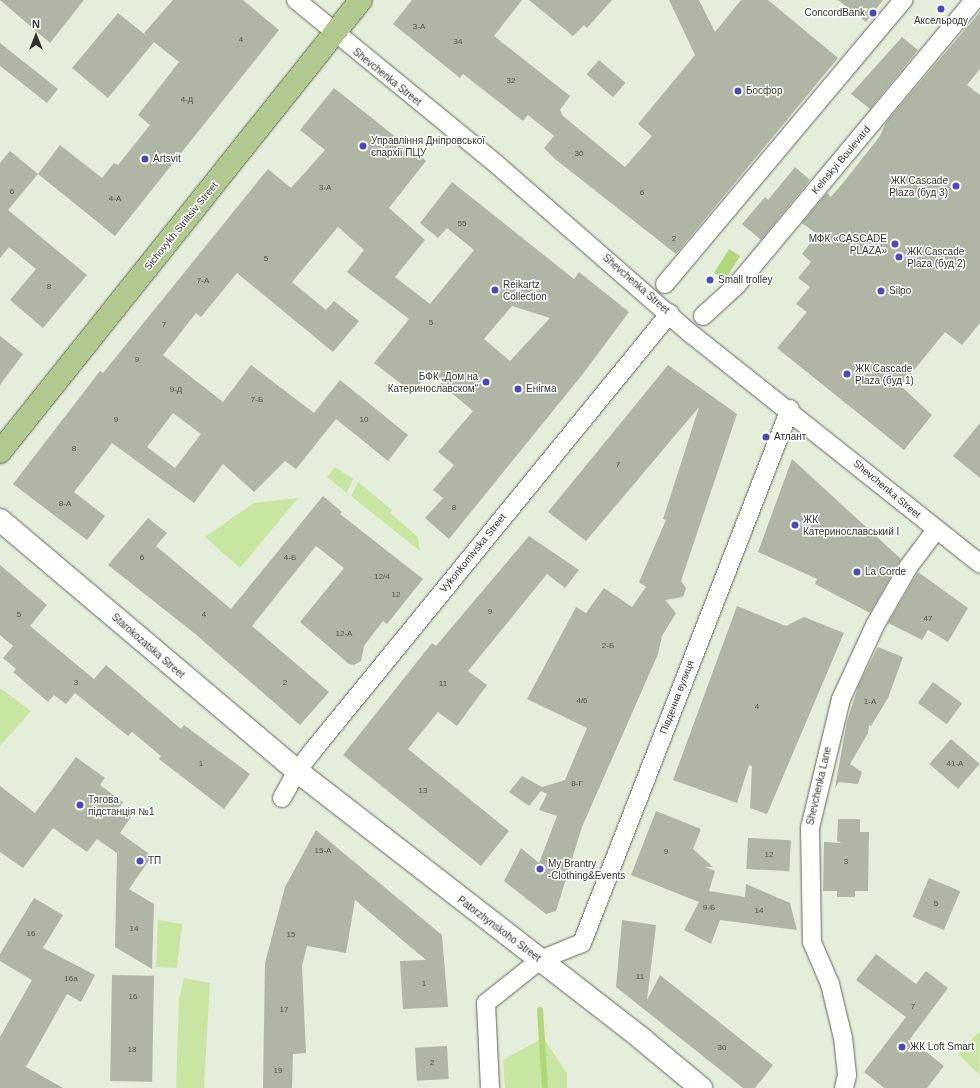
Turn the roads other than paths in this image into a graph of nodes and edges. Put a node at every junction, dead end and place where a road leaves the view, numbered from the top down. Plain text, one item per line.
1 (296, 0) edge
2 (360, 0) edge
3 (903, 0) edge
4 (974, 0) edge
5 (335, 33) junction
6 (665, 284) dead end
7 (670, 313) junction
8 (703, 316) dead end
9 (790, 409) junction
10 (0, 452) edge
11 (0, 520) edge
12 (936, 530) junction
13 (980, 564) edge
14 (297, 771) junction
15 (282, 798) dead end
16 (540, 960) junction
17 (490, 1088) edge
18 (701, 1088) edge
19 (844, 1088) edge

1 - 5 street, Shevchenka Street
2 - 5 main road, Sichovykh Striltsiv Street
3 - 6 street
4 - 8 street, Kelnskyi Boulevard
5 - 7 street, Shevchenka Street
5 - 10 main road, Sichovykh Striltsiv Street
7 - 9 street, Shevchenka Street
7 - 14 street, Vykonkomivska Street
9 - 12 street, Shevchenka Street
9 - 16 street, Південна вулиця
11 - 14 street, Starokozatska Street
12 - 13 street, Shevchenka Street
12 - 19 street, Shevchenka Lane
14 - 15 street, Vykonkomivska Street
14 - 16 street, Patorzhynskoho Street
16 - 17 street, Південна вулиця
16 - 18 street, Patorzhynskoho Street

